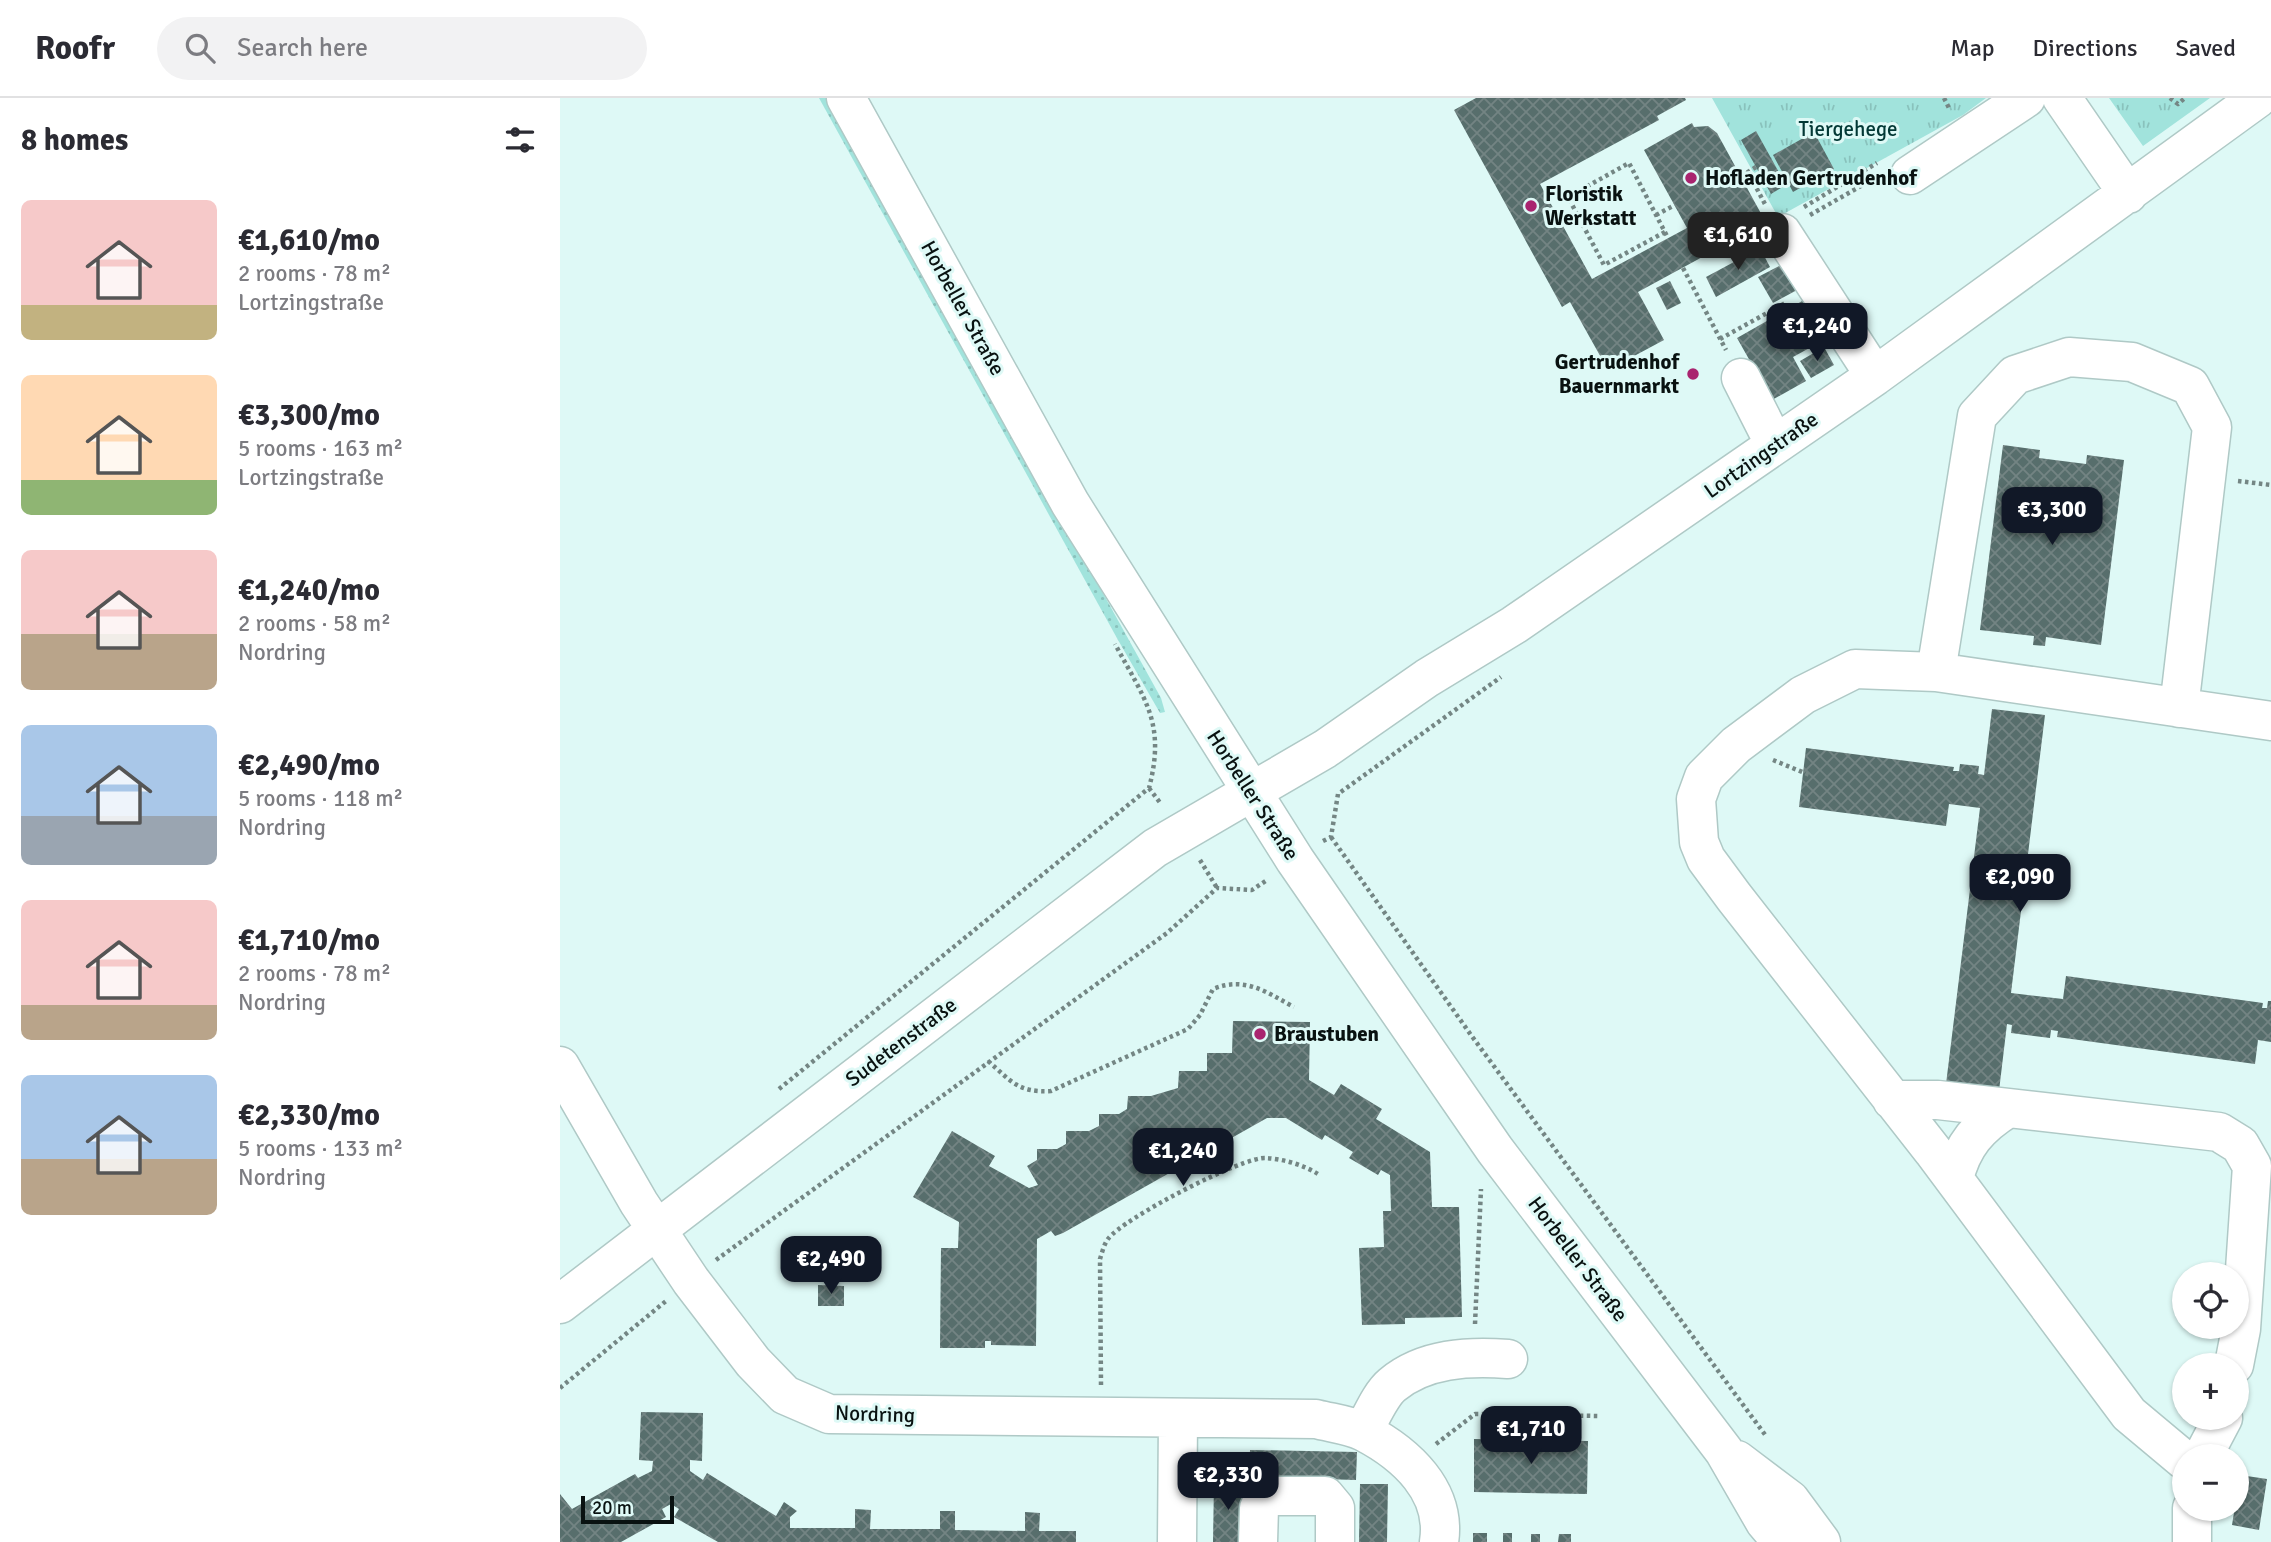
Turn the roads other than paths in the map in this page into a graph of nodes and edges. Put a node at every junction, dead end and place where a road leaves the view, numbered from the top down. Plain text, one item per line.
1 (846, 98) edge
2 (2026, 98) edge
3 (2062, 98) edge
4 (2258, 98) edge
5 (1891, 170) road end
6 (2128, 194) junction
7 (1779, 229) road end
8 (1875, 376) junction
9 (1741, 378) road end
10 (1775, 445) junction
11 (1936, 672) junction
12 (2179, 708) junction
13 (2271, 721) edge
14 (1251, 791) junction
15 (560, 1066) edge
16 (1892, 1100) junction
17 (2008, 1108) junction
18 (1954, 1179) junction
19 (657, 1231) junction
20 (560, 1304) edge
21 (2236, 1353) edge
22 (1491, 1358) road end
23 (1178, 1418) junction
24 (1363, 1432) junction
25 (2172, 1450) edge
26 (1724, 1451) junction
27 (2192, 1521) edge
28 (1177, 1542) edge
29 (1258, 1542) edge
30 (1335, 1542) edge
31 (1439, 1542) edge
32 (1782, 1542) edge
33 (1821, 1542) edge
34 (2192, 1542) edge

1 - 14 street, Horbeller Straße
2 - 5 street
3 - 6 street
4 - 6 street, Lortzingstraße
6 - 8 street, Lortzingstraße
7 - 8 street
8 - 10 street, Lortzingstraße
9 - 10 street
10 - 14 street, Lortzingstraße
11 - 12 street
11 - 12 street
11 - 16 street
12 - 13 street
14 - 19 street, Sudetenstraße
14 - 26 street, Horbeller Straße
15 - 19 street, Nordring
16 - 17 street
16 - 18 street
17 - 18 street
17 - 21 street
18 - 25 street
19 - 20 street, Sudetenstraße
19 - 23 street, Nordring
22 - 24 street
23 - 24 street, Nordring
23 - 28 street
24 - 31 street, Nordring
26 - 32 street, Horbeller Straße
26 - 33 street, Horbeller Straße
27 - 34 street
29 - 30 street

